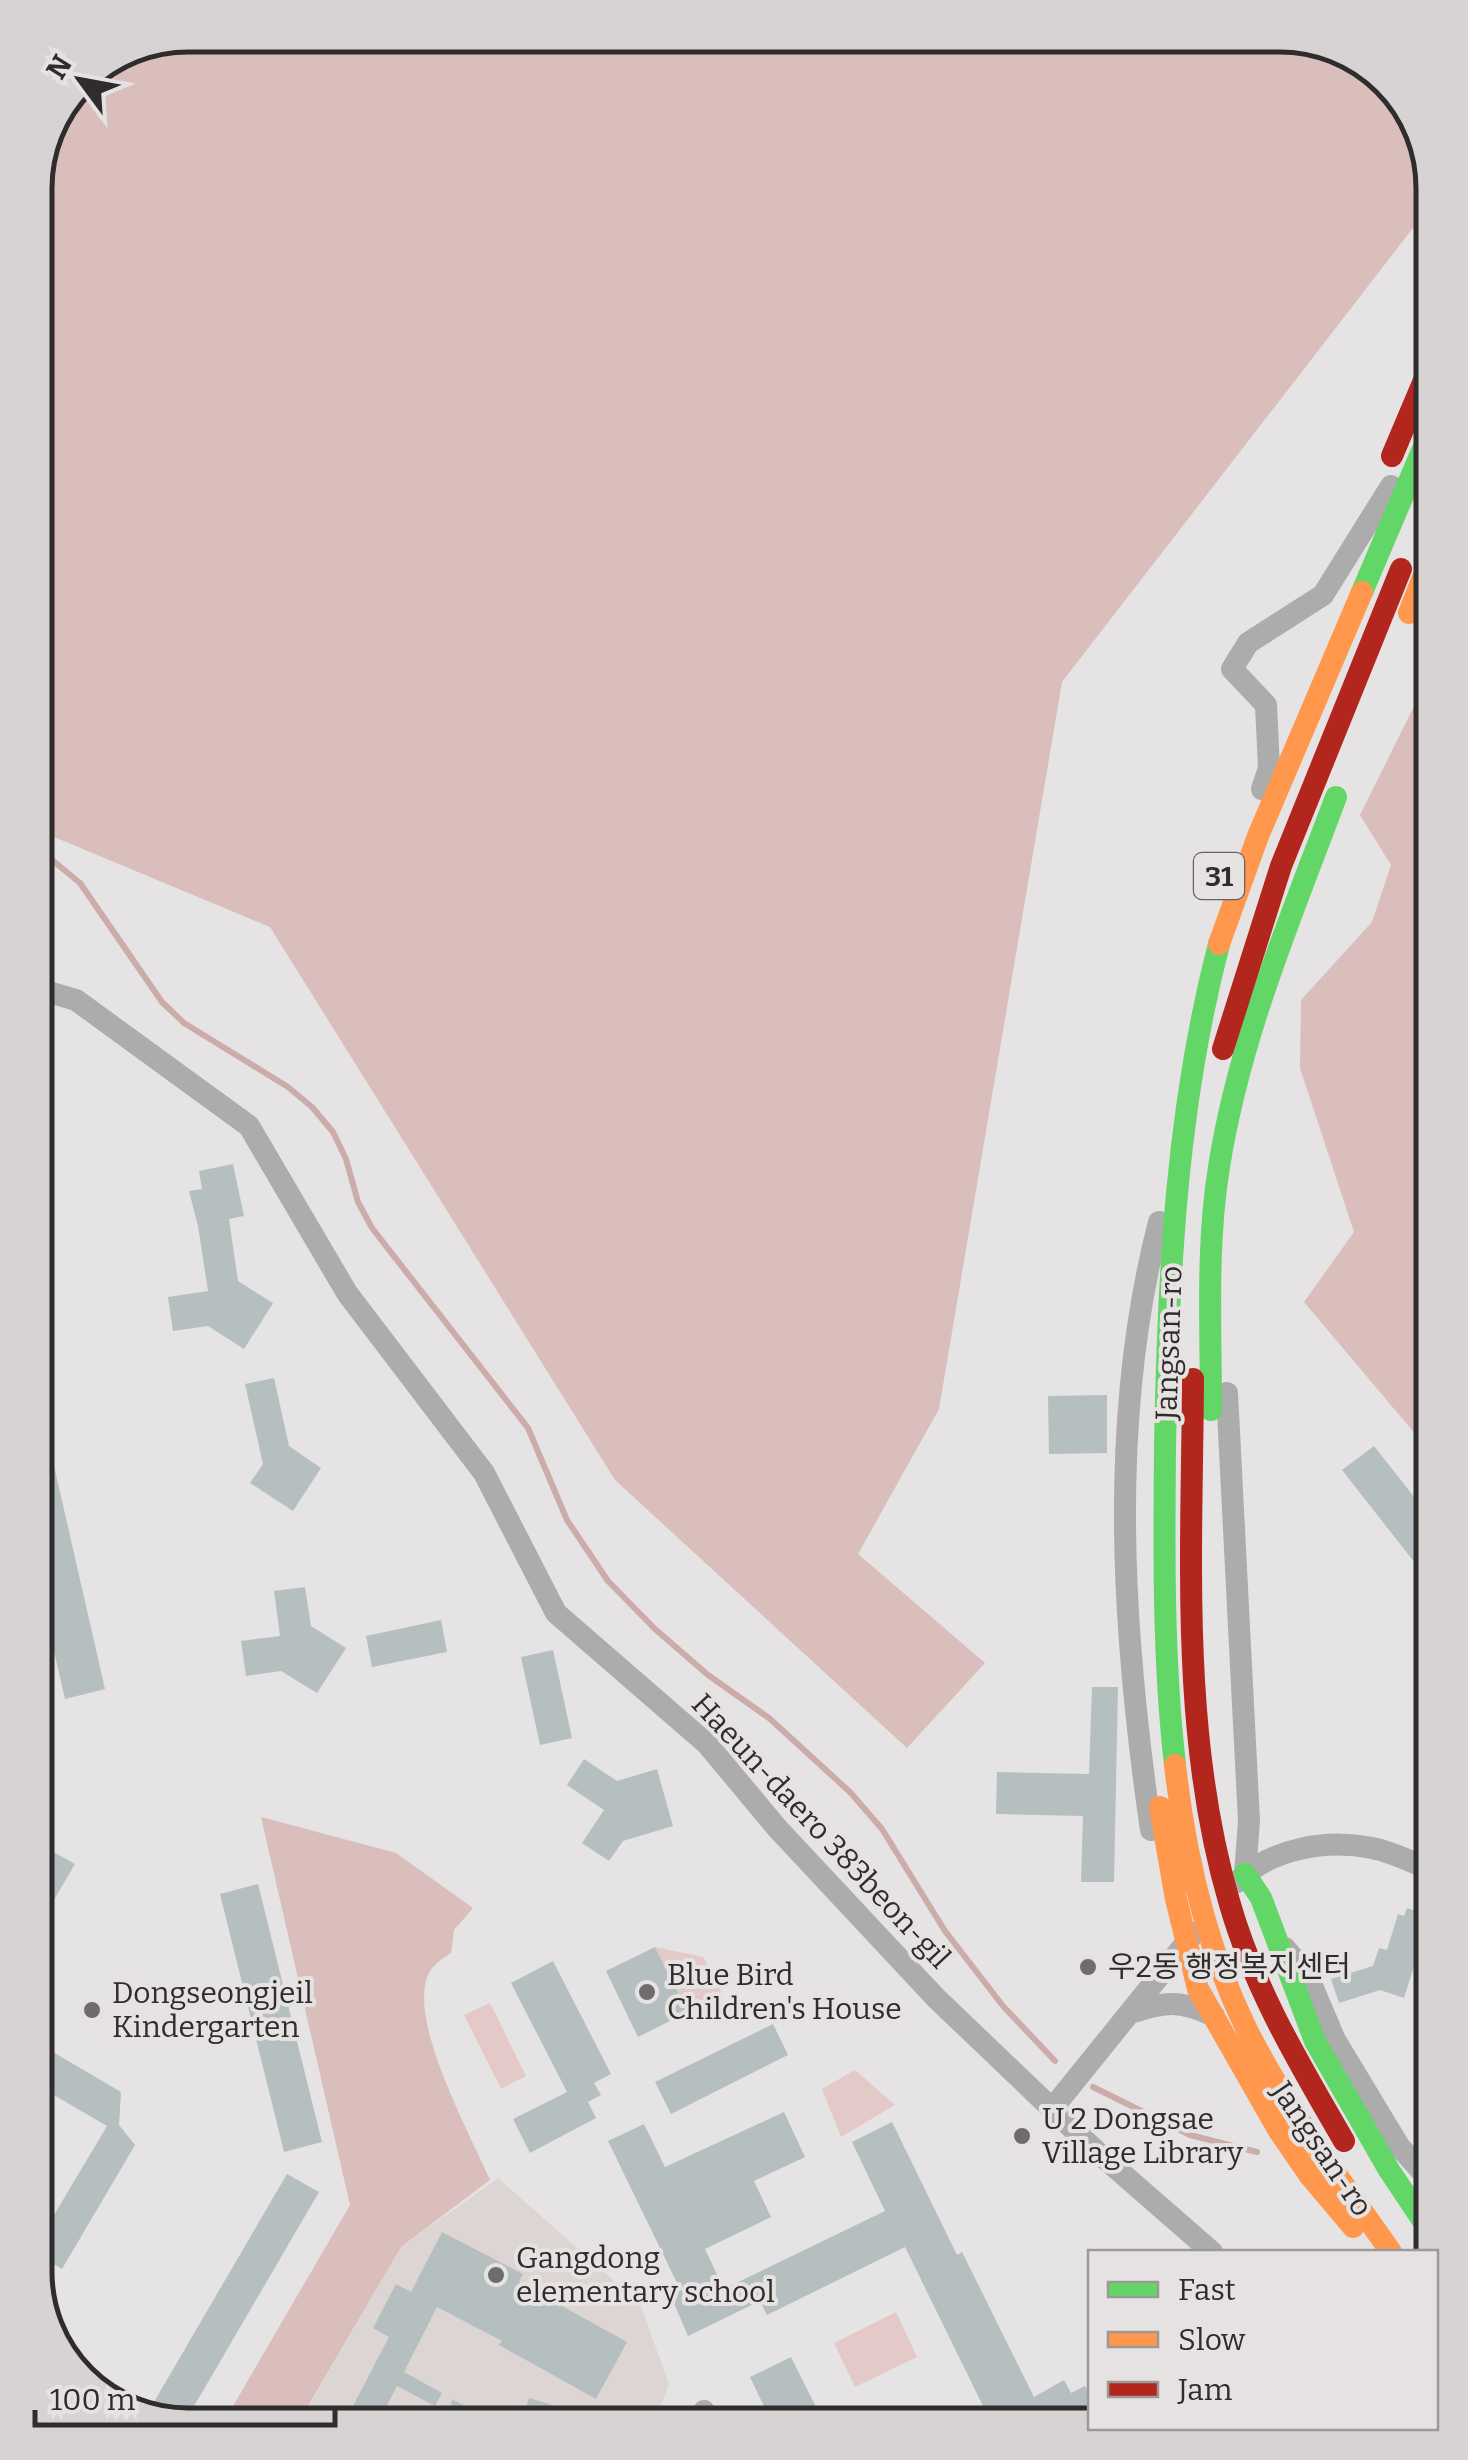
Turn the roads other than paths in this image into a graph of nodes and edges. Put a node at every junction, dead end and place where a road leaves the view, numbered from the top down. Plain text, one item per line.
1 (1416, 399) edge
2 (1416, 437) edge
3 (1408, 457) junction
4 (1416, 460) edge
5 (1416, 465) edge
6 (1416, 551) edge
7 (1416, 554) edge
8 (1416, 595) edge
9 (1321, 621) dead end
10 (1398, 640) dead end
11 (1290, 693) dead end
12 (1342, 782) dead end
13 (1243, 800) dead end
14 (1214, 892) dead end
15 (53, 993) edge
16 (1179, 1144) junction
17 (1212, 1148) junction
18 (1416, 1864) edge
19 (1245, 1874) junction
20 (1276, 1938) junction
21 (1187, 1942) junction
22 (1130, 2012) junction
23 (1214, 2016) junction
24 (1052, 2109) junction
25 (1362, 2118) junction
26 (1416, 2165) edge
27 (1416, 2185) edge
28 (1416, 2211) edge
29 (1416, 2248) edge
30 (1210, 2250) edge
31 (1372, 2250) edge
32 (1390, 2250) edge

1 - 9 main road
2 - 3 street
3 - 4 street
3 - 16 street
5 - 32 main road, Jangsan-ro
6 - 29 main road, Jangsan-ro
7 - 17 street
8 - 10 main road
11 - 13 main road
12 - 19 main road
14 - 21 main road, 31
15 - 24 street, Haeun-daero 383beon-gil
16 - 17 street
16 - 21 street
17 - 19 street
18 - 19 street
19 - 20 main road
19 - 21 street
20 - 25 main road
20 - 26 street
21 - 22 street
21 - 23 main road, 31
22 - 23 street
22 - 24 street
23 - 31 main road, 31
24 - 30 street, Haeun-daero 383beon-gil
25 - 27 main road
25 - 28 main road

